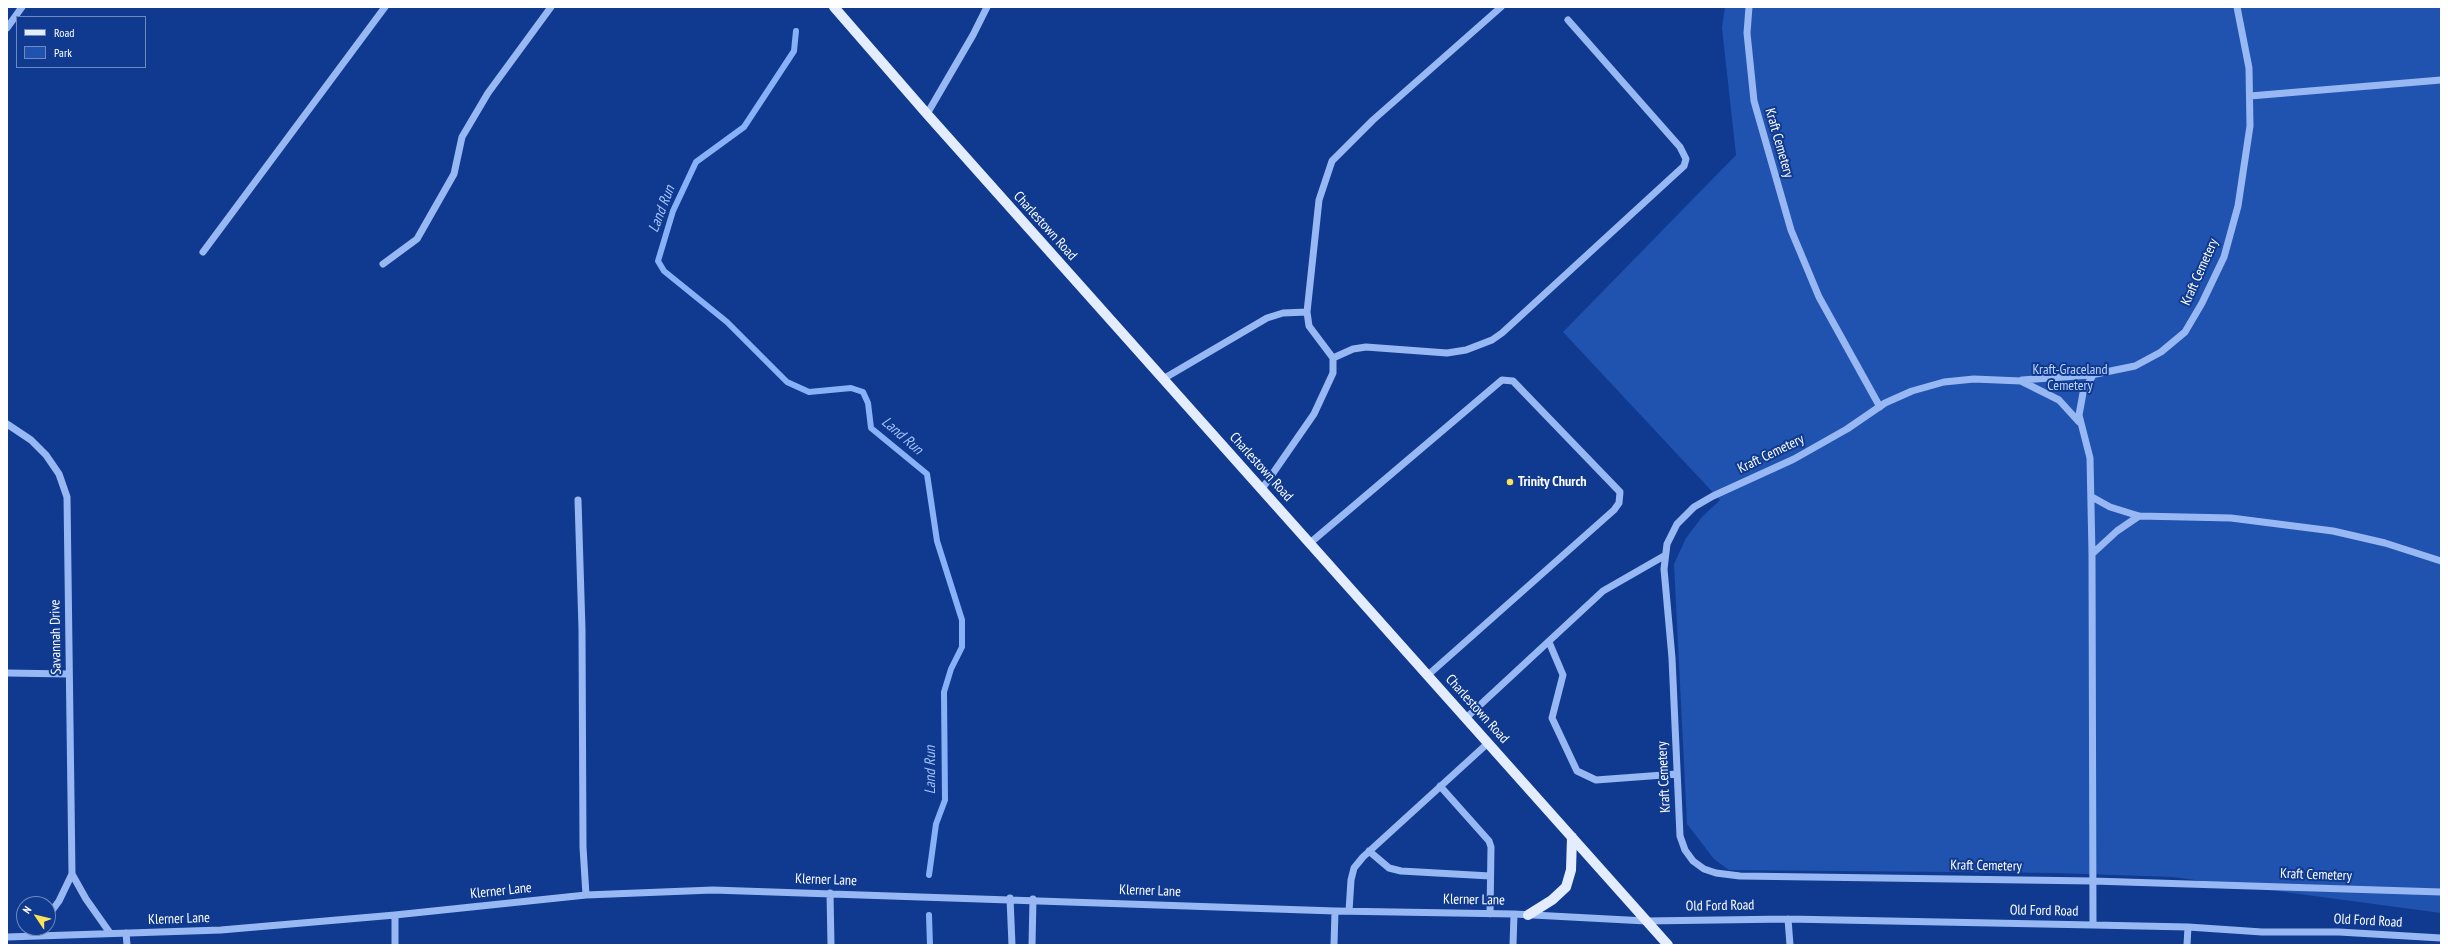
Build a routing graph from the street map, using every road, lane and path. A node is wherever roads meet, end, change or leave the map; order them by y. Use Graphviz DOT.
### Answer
graph roads {
  1 [pos="22,7"];
  2 [pos="385,7"];
  3 [pos="551,7"];
  4 [pos="834,7"];
  5 [pos="987,7"];
  6 [pos="1501,7"];
  7 [pos="1749,7"];
  8 [pos="2237,7"];
  9 [pos="1568,20"];
  10 [pos="7,28"];
  11 [pos="2441,80"];
  12 [pos="2250,96"];
  13 [pos="927,114"];
  14 [pos="203,252"];
  15 [pos="383,264"];
  16 [pos="1307,312"];
  17 [pos="1333,358"];
  18 [pos="2093,375"];
  19 [pos="1163,379"];
  20 [pos="2020,380"];
  21 [pos="1880,406"];
  22 [pos="2079,422"];
  23 [pos="7,424"];
  24 [pos="1262,489"];
  25 [pos="2092,497"];
  26 [pos="578,500"];
  27 [pos="2139,516"];
  28 [pos="1310,543"];
  29 [pos="2092,554"];
  30 [pos="1664,556"];
  31 [pos="2441,561"];
  32 [pos="1549,642"];
  33 [pos="7,673"];
  34 [pos="69,674"];
  35 [pos="1428,675"];
  36 [pos="1466,718"];
  37 [pos="1488,743"];
  38 [pos="1677,774"];
  39 [pos="1440,786"];
  40 [pos="1572,837"];
  41 [pos="1369,851"];
  42 [pos="72,874"];
  43 [pos="1490,876"];
  44 [pos="2093,881"];
  45 [pos="2441,892"];
  46 [pos="830,893"];
  47 [pos="586,895"];
  48 [pos="1010,898"];
  49 [pos="1034,899"];
  50 [pos="56,906"];
  51 [pos="1335,911"];
  52 [pos="1349,911"];
  53 [pos="1490,914"];
  54 [pos="1514,914"];
  55 [pos="395,915"];
  56 [pos="1528,915"];
  57 [pos="1788,919"];
  58 [pos="1646,921"];
  59 [pos="2093,925"];
  60 [pos="2188,927"];
  61 [pos="110,933"];
  62 [pos="126,934"];
  63 [pos="56,935"];
  64 [pos="32,936"];
  65 [pos="7,937"];
  66 [pos="2428,937"];
  67 [pos="2441,938"];
  68 [pos="127,945"];
  69 [pos="395,945"];
  70 [pos="831,945"];
  71 [pos="1012,945"];
  72 [pos="1032,945"];
  73 [pos="1334,945"];
  74 [pos="1513,945"];
  75 [pos="1668,945"];
  76 [pos="1790,945"];
  77 [pos="2187,945"];
  78 [pos="2428,945"];
  1 -- 10 [label="street"];
  2 -- 14 [label="street"];
  3 -- 15 [label="street"];
  4 -- 13 [label="main road, Charlestown Road"];
  5 -- 13 [label="street"];
  6 -- 16 [label="street"];
  7 -- 21 [label="street, Kraft Cemetery"];
  8 -- 12 [label="street, Kraft Cemetery"];
  9 -- 17 [label="street"];
  11 -- 12 [label="street"];
  12 -- 18 [label="street, Kraft Cemetery"];
  13 -- 19 [label="main road, Charlestown Road"];
  16 -- 17 [label="street"];
  16 -- 19 [label="street"];
  17 -- 24 [label="street"];
  18 -- 20 [label="street, Kraft Cemetery"];
  18 -- 22 [label="street, Kraft Cemetery"];
  19 -- 24 [label="main road, Charlestown Road"];
  20 -- 21 [label="street, Kraft Cemetery"];
  20 -- 22 [label="street, Kraft Cemetery"];
  21 -- 30 [label="street, Kraft Cemetery"];
  22 -- 25 [label="street, Kraft Cemetery"];
  23 -- 34 [label="street, Savannah Drive"];
  24 -- 28 [label="main road, Charlestown Road"];
  25 -- 27 [label="street"];
  25 -- 29 [label="street, Kraft Cemetery"];
  26 -- 47 [label="street"];
  27 -- 29 [label="street"];
  27 -- 31 [label="street"];
  28 -- 35 [label="main road, Charlestown Road"];
  28 -- 35 [label="street"];
  29 -- 44 [label="street, Kraft Cemetery"];
  30 -- 32 [label="street"];
  30 -- 38 [label="street, Kraft Cemetery"];
  32 -- 36 [label="street"];
  32 -- 38 [label="street"];
  33 -- 34 [label="street"];
  34 -- 42 [label="street, Savannah Drive"];
  35 -- 36 [label="main road, Charlestown Road"];
  36 -- 37 [label="main road, Charlestown Road"];
  37 -- 39 [label="street"];
  37 -- 40 [label="main road, Charlestown Road"];
  38 -- 44 [label="street, Kraft Cemetery"];
  39 -- 41 [label="street"];
  39 -- 43 [label="street"];
  40 -- 56 [label="main road"];
  40 -- 58 [label="main road, Charlestown Road"];
  41 -- 43 [label="street"];
  41 -- 52 [label="street"];
  42 -- 50 [label="street, Savannah Drive"];
  42 -- 61 [label="street, Savannah Drive"];
  43 -- 53 [label="street"];
  44 -- 45 [label="street, Kraft Cemetery"];
  44 -- 59 [label="street, Kraft Cemetery"];
  46 -- 47 [label="street, Klerner Lane"];
  46 -- 48 [label="street, Klerner Lane"];
  46 -- 70 [label="street"];
  47 -- 55 [label="street, Klerner Lane"];
  48 -- 49 [label="street, Klerner Lane"];
  48 -- 71 [label="street"];
  49 -- 51 [label="street, Klerner Lane"];
  49 -- 72 [label="street"];
  51 -- 52 [label="street, Klerner Lane"];
  51 -- 73 [label="street"];
  52 -- 53 [label="street, Klerner Lane"];
  53 -- 54 [label="street, Klerner Lane"];
  54 -- 56 [label="street, Klerner Lane"];
  54 -- 74 [label="street"];
  55 -- 62 [label="street, Klerner Lane"];
  55 -- 69 [label="street"];
  56 -- 58 [label="street, Klerner Lane"];
  57 -- 58 [label="street, Old Ford Road"];
  57 -- 59 [label="street, Old Ford Road"];
  57 -- 76 [label="street"];
  58 -- 75 [label="main road, Charlestown Road"];
  59 -- 60 [label="street, Old Ford Road"];
  60 -- 66 [label="street, Old Ford Road"];
  60 -- 77 [label="street"];
  61 -- 62 [label="street, Klerner Lane"];
  61 -- 63 [label="street, Klerner Lane"];
  62 -- 68 [label="street"];
  64 -- 65 [label="street, Klerner Lane"];
  66 -- 67 [label="street, Old Ford Road"];
  66 -- 78 [label="street"];
}
